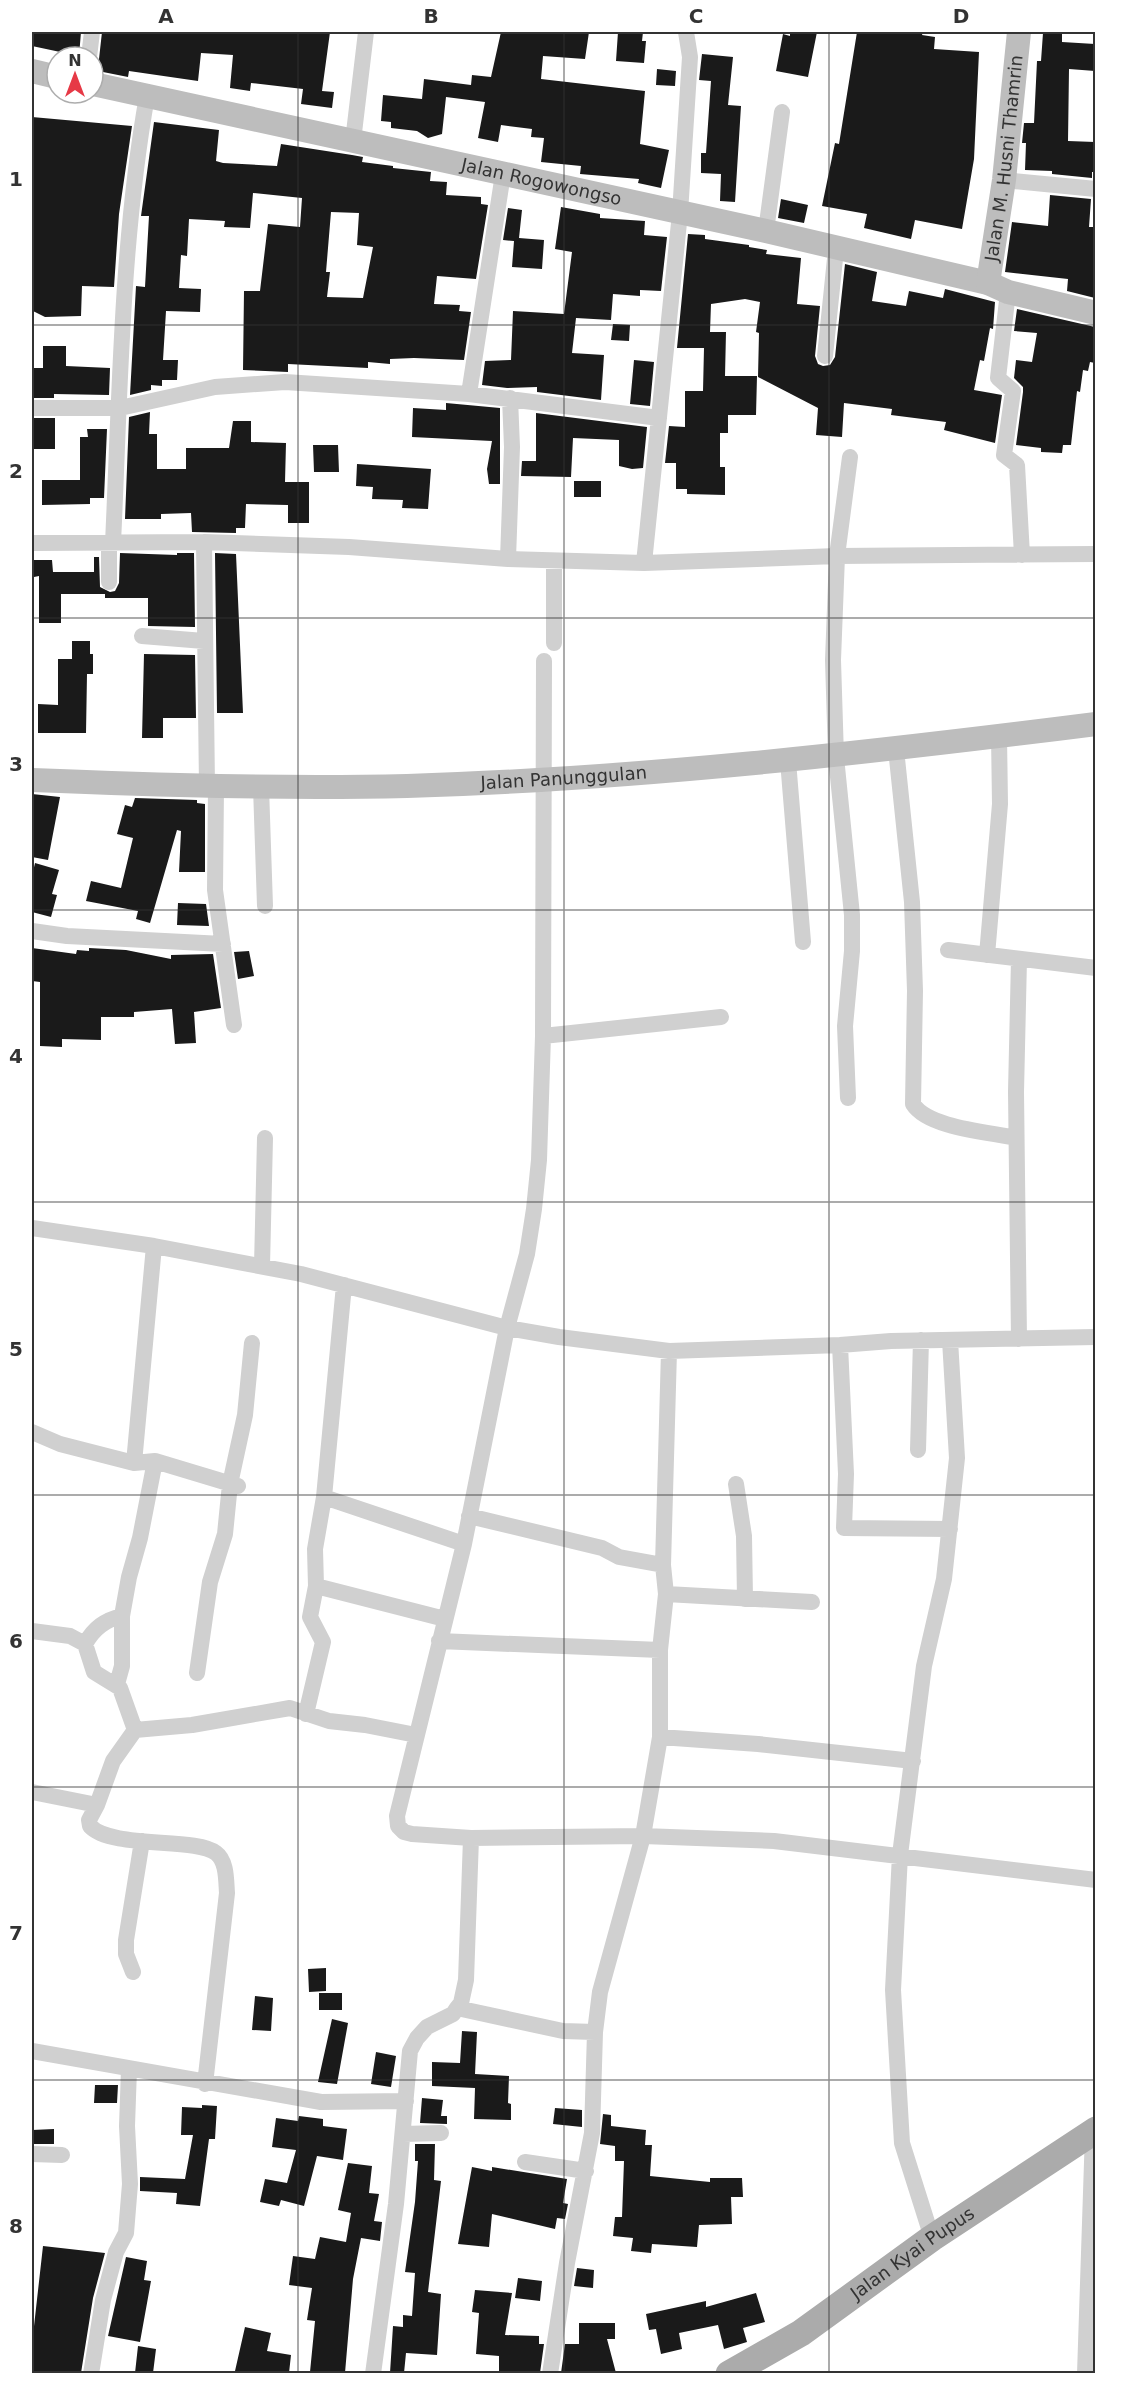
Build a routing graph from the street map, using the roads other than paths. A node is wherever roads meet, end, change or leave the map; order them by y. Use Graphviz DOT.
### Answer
graph roads {
  1 [pos="366,32"];
  2 [pos="686,32"];
  3 [pos="1019,32"];
  4 [pos="105,87"];
  5 [pos="147,96"];
  6 [pos="782,112"];
  7 [pos="353,141"];
  8 [pos="503,174"];
  9 [pos="1004,180"];
  10 [pos="1095,189"];
  11 [pos="681,213"];
  12 [pos="766,231"];
  13 [pos="836,249"];
  14 [pos="998,287"];
  15 [pos="1095,313"];
  16 [pos="825,356"];
  17 [pos="469,394"];
  18 [pos="510,398"];
  19 [pos="32,408"];
  20 [pos="120,408"];
  21 [pos="659,418"];
  22 [pos="850,457"];
  23 [pos="204,542"];
  24 [pos="32,543"];
  25 [pos="111,543"];
  26 [pos="1095,554"];
  27 [pos="1022,555"];
  28 [pos="837,556"];
  29 [pos="508,559"];
  30 [pos="554,561"];
  31 [pos="644,563"];
  32 [pos="109,582"];
  33 [pos="142,636"];
  34 [pos="204,641"];
  35 [pos="554,643"];
  36 [pos="544,661"];
  37 [pos="1095,724"];
  38 [pos="999,736"];
  39 [pos="896,749"];
  40 [pos="836,757"];
  41 [pos="788,761"];
  42 [pos="32,780"];
  43 [pos="543,780"];
  44 [pos="211,787"];
  45 [pos="261,787"];
  46 [pos="265,906"];
  47 [pos="32,931"];
  48 [pos="803,942"];
  49 [pos="223,944"];
  50 [pos="948,950"];
  51 [pos="987,955"];
  52 [pos="1020,959"];
  53 [pos="1095,968"];
  54 [pos="721,1017"];
  55 [pos="234,1025"];
  56 [pos="543,1036"];
  57 [pos="848,1098"];
  58 [pos="1016,1137"];
  59 [pos="265,1138"];
  60 [pos="32,1228"];
  61 [pos="154,1246"];
  62 [pos="261,1266"];
  63 [pos="344,1285"];
  64 [pos="507,1328"];
  65 [pos="1095,1337"];
  66 [pos="1019,1339"];
  67 [pos="921,1340"];
  68 [pos="950,1340"];
  69 [pos="252,1343"];
  70 [pos="840,1345"];
  71 [pos="669,1351"];
  72 [pos="32,1432"];
  73 [pos="918,1450"];
  74 [pos="155,1461"];
  75 [pos="134,1463"];
  76 [pos="736,1484"];
  77 [pos="235,1486"];
  78 [pos="324,1497"];
  79 [pos="469,1516"];
  80 [pos="951,1529"];
  81 [pos="464,1544"];
  82 [pos="663,1564"];
  83 [pos="316,1586"];
  84 [pos="666,1594"];
  85 [pos="745,1599"];
  86 [pos="812,1602"];
  87 [pos="122,1616"];
  88 [pos="445,1619"];
  89 [pos="32,1631"];
  90 [pos="439,1641"];
  91 [pos="86,1644"];
  92 [pos="660,1650"];
  93 [pos="197,1672"];
  94 [pos="117,1684"];
  95 [pos="306,1714"];
  96 [pos="135,1730"];
  97 [pos="416,1735"];
  98 [pos="660,1737"];
  99 [pos="913,1761"];
  100 [pos="32,1792"];
  101 [pos="97,1805"];
  102 [pos="643,1836"];
  103 [pos="471,1838"];
  104 [pos="142,1841"];
  105 [pos="900,1855"];
  106 [pos="1095,1880"];
  107 [pos="133,1972"];
  108 [pos="457,2008"];
  109 [pos="595,2032"];
  110 [pos="32,2051"];
  111 [pos="129,2068"];
  112 [pos="205,2084"];
  113 [pos="406,2101"];
  114 [pos="1094,2131"];
  115 [pos="441,2133"];
  116 [pos="403,2134"];
  117 [pos="32,2154"];
  118 [pos="62,2155"];
  119 [pos="525,2162"];
  120 [pos="586,2171"];
  121 [pos="932,2238"];
  122 [pos="91,2373"];
  123 [pos="373,2373"];
  124 [pos="550,2373"];
  125 [pos="729,2373"];
  126 [pos="1085,2373"];
  1 -- 7 [label="street"];
  2 -- 11 [label="street"];
  3 -- 9 [label="street, Jalan M. Husni Thamrin"];
  4 -- 5 [label="street, Jalan Rogowongso"];
  5 -- 7 [label="street, Jalan Rogowongso"];
  5 -- 20 [label="street"];
  6 -- 12 [label="street"];
  7 -- 8 [label="street, Jalan Rogowongso"];
  8 -- 11 [label="street, Jalan Rogowongso"];
  8 -- 17 [label="street"];
  9 -- 10 [label="street"];
  9 -- 14 [label="street, Jalan M. Husni Thamrin"];
  11 -- 12 [label="street, Jalan Rogowongso"];
  11 -- 21 [label="street"];
  12 -- 13 [label="street, Jalan Rogowongso"];
  13 -- 14 [label="street, Jalan Rogowongso"];
  13 -- 16 [label="street"];
  14 -- 15 [label="street, Jalan Rogowongso"];
  14 -- 27 [label="street"];
  17 -- 18 [label="street"];
  17 -- 20 [label="street"];
  18 -- 21 [label="street"];
  18 -- 29 [label="street"];
  19 -- 20 [label="street"];
  20 -- 25 [label="street"];
  21 -- 31 [label="street"];
  22 -- 28 [label="street"];
  23 -- 25 [label="street"];
  23 -- 29 [label="street"];
  23 -- 34 [label="street"];
  24 -- 25 [label="street"];
  25 -- 32 [label="street"];
  26 -- 27 [label="street"];
  27 -- 28 [label="street"];
  28 -- 31 [label="street"];
  28 -- 40 [label="street"];
  29 -- 30 [label="street"];
  30 -- 31 [label="street"];
  30 -- 35 [label="street"];
  33 -- 34 [label="street"];
  34 -- 44 [label="street"];
  36 -- 43 [label="street"];
  37 -- 38 [label="street, Jalan Panunggulan"];
  38 -- 39 [label="street, Jalan Panunggulan"];
  38 -- 51 [label="street"];
  39 -- 40 [label="street, Jalan Panunggulan"];
  39 -- 58 [label="street"];
  40 -- 41 [label="street, Jalan Panunggulan"];
  40 -- 57 [label="street"];
  41 -- 43 [label="street, Jalan Panunggulan"];
  41 -- 48 [label="street"];
  42 -- 44 [label="street, Jalan Panunggulan"];
  43 -- 45 [label="street, Jalan Panunggulan"];
  43 -- 56 [label="street"];
  44 -- 45 [label="street, Jalan Panunggulan"];
  44 -- 49 [label="street"];
  45 -- 46 [label="street"];
  47 -- 49 [label="street"];
  49 -- 55 [label="street"];
  50 -- 51 [label="street"];
  51 -- 52 [label="street"];
  52 -- 53 [label="street"];
  52 -- 58 [label="street"];
  54 -- 56 [label="street"];
  56 -- 64 [label="street"];
  58 -- 66 [label="street"];
  59 -- 62 [label="street"];
  60 -- 61 [label="street"];
  61 -- 62 [label="street"];
  61 -- 75 [label="street"];
  62 -- 63 [label="street"];
  63 -- 64 [label="street"];
  63 -- 78 [label="street"];
  64 -- 71 [label="street"];
  64 -- 79 [label="street"];
  65 -- 66 [label="street"];
  66 -- 68 [label="street"];
  67 -- 68 [label="street"];
  67 -- 70 [label="street"];
  67 -- 73 [label="street"];
  68 -- 80 [label="street"];
  69 -- 77 [label="street"];
  70 -- 71 [label="street"];
  70 -- 80 [label="street"];
  71 -- 82 [label="street"];
  72 -- 75 [label="street"];
  74 -- 75 [label="street"];
  74 -- 77 [label="street"];
  74 -- 87 [label="street"];
  76 -- 85 [label="street"];
  77 -- 93 [label="street"];
  78 -- 81 [label="street"];
  78 -- 83 [label="street"];
  79 -- 81 [label="street"];
  79 -- 82 [label="street"];
  80 -- 99 [label="street"];
  81 -- 88 [label="street"];
  82 -- 84 [label="street"];
  83 -- 88 [label="street"];
  83 -- 95 [label="street"];
  84 -- 85 [label="street"];
  84 -- 92 [label="street"];
  85 -- 86 [label="street"];
  87 -- 91 [label="street"];
  87 -- 94 [label="street"];
  88 -- 90 [label="street"];
  89 -- 91 [label="street"];
  90 -- 92 [label="street"];
  90 -- 97 [label="street"];
  91 -- 94 [label="street"];
  92 -- 98 [label="street"];
  94 -- 96 [label="street"];
  95 -- 96 [label="street"];
  95 -- 97 [label="street"];
  96 -- 101 [label="street"];
  97 -- 103 [label="street"];
  98 -- 99 [label="street"];
  98 -- 102 [label="street"];
  99 -- 105 [label="street"];
  100 -- 101 [label="street"];
  101 -- 104 [label="street"];
  102 -- 103 [label="street"];
  102 -- 105 [label="street"];
  102 -- 109 [label="street"];
  103 -- 108 [label="street"];
  104 -- 107 [label="street"];
  104 -- 112 [label="street"];
  105 -- 106 [label="street"];
  105 -- 121 [label="street"];
  108 -- 109 [label="street"];
  108 -- 113 [label="street"];
  109 -- 120 [label="street"];
  110 -- 111 [label="street"];
  111 -- 112 [label="street"];
  111 -- 122 [label="street"];
  112 -- 113 [label="street"];
  113 -- 116 [label="street"];
  114 -- 121 [label="main road, Jalan Kyai Pupus"];
  114 -- 126 [label="street"];
  115 -- 116 [label="street"];
  116 -- 123 [label="street"];
  117 -- 118 [label="street"];
  119 -- 120 [label="street"];
  120 -- 124 [label="street"];
  121 -- 125 [label="main road, Jalan Kyai Pupus"];
}
